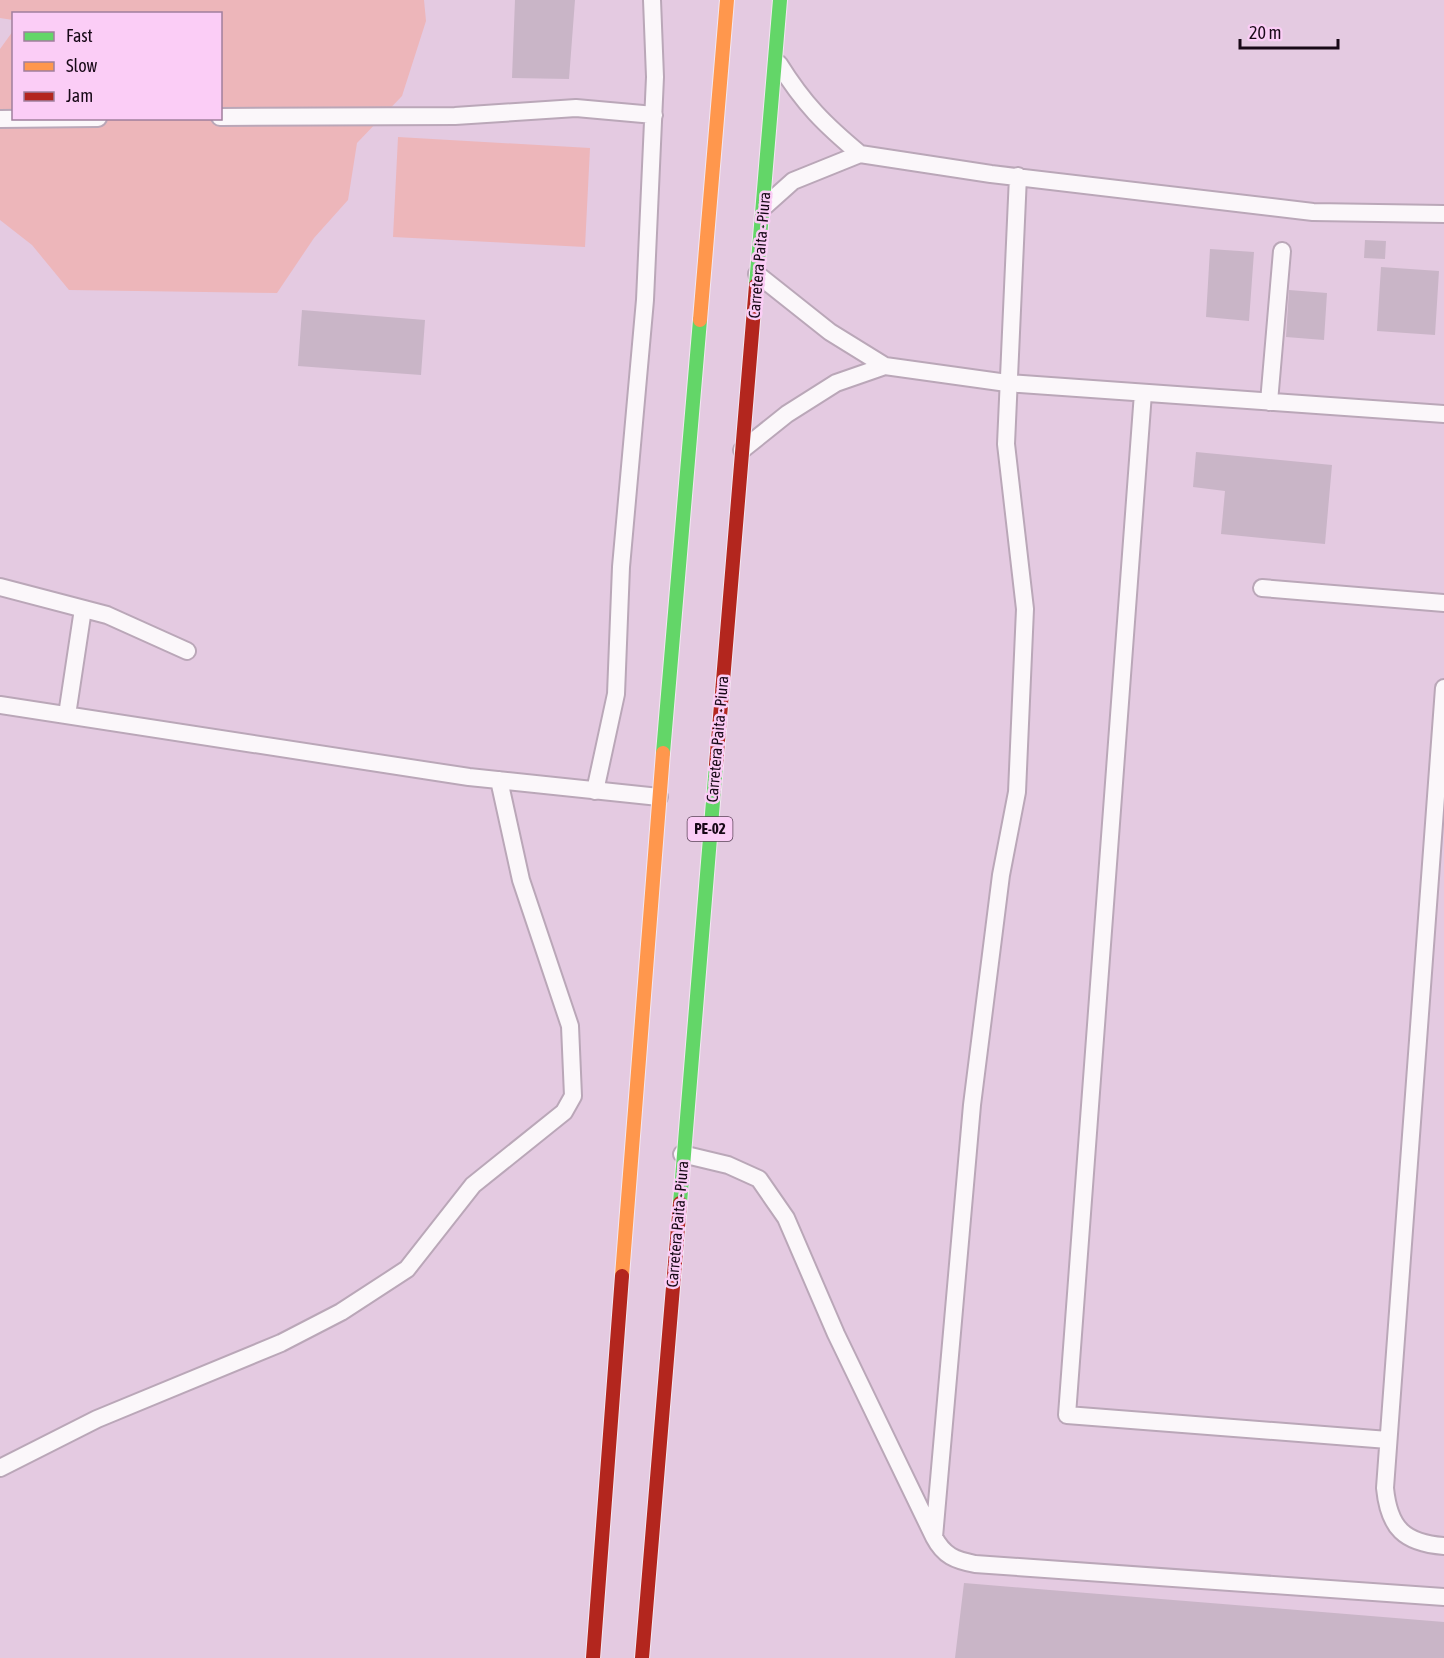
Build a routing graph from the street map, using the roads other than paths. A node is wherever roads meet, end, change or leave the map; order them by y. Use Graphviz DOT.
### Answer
graph roads {
  1 [pos="652,0"];
  2 [pos="727,0"];
  3 [pos="780,0"];
  4 [pos="775,58"];
  5 [pos="654,115"];
  6 [pos="222,117"];
  7 [pos="860,154"];
  8 [pos="1018,176"];
  9 [pos="762,209"];
  10 [pos="1444,214"];
  11 [pos="1282,250"];
  12 [pos="757,274"];
  13 [pos="885,366"];
  14 [pos="1007,383"];
  15 [pos="1143,393"];
  16 [pos="1269,402"];
  17 [pos="1444,414"];
  18 [pos="742,450"];
  19 [pos="0,587"];
  20 [pos="1263,588"];
  21 [pos="1444,603"];
  22 [pos="82,609"];
  23 [pos="187,651"];
  24 [pos="1444,688"];
  25 [pos="0,705"];
  26 [pos="67,715"];
  27 [pos="499,780"];
  28 [pos="595,791"];
  29 [pos="660,797"];
  30 [pos="682,1154"];
  31 [pos="1388,1440"];
  32 [pos="0,1468"];
  33 [pos="934,1537"];
  34 [pos="1444,1546"];
  35 [pos="1444,1597"];
  36 [pos="593,1658"];
  37 [pos="642,1658"];
  1 -- 5 [label="lane"];
  2 -- 29 [label="highway"];
  3 -- 4 [label="highway, Carretera Paita - Piura / PE-02"];
  4 -- 7 [label="lane"];
  4 -- 9 [label="highway, Carretera Paita - Piura / PE-02"];
  5 -- 6 [label="lane"];
  5 -- 28 [label="lane"];
  7 -- 8 [label="lane"];
  7 -- 9 [label="lane"];
  8 -- 10 [label="lane"];
  8 -- 14 [label="lane"];
  9 -- 12 [label="highway, Carretera Paita - Piura / PE-02"];
  11 -- 16 [label="lane"];
  12 -- 13 [label="lane"];
  12 -- 18 [label="highway, Carretera Paita - Piura / PE-02"];
  13 -- 14 [label="lane"];
  13 -- 18 [label="lane"];
  14 -- 15 [label="lane"];
  14 -- 33 [label="lane"];
  15 -- 16 [label="lane"];
  15 -- 31 [label="lane"];
  16 -- 17 [label="lane"];
  18 -- 30 [label="highway, Carretera Paita - Piura / PE-02"];
  19 -- 22 [label="lane"];
  20 -- 21 [label="lane"];
  22 -- 23 [label="lane"];
  22 -- 26 [label="lane"];
  24 -- 31 [label="lane"];
  25 -- 26 [label="lane"];
  26 -- 27 [label="lane"];
  27 -- 28 [label="lane"];
  27 -- 32 [label="lane"];
  28 -- 29 [label="lane"];
  29 -- 36 [label="highway"];
  30 -- 33 [label="lane"];
  30 -- 37 [label="highway, Carretera Paita - Piura / PE-02"];
  31 -- 34 [label="lane"];
  33 -- 35 [label="lane"];
}
